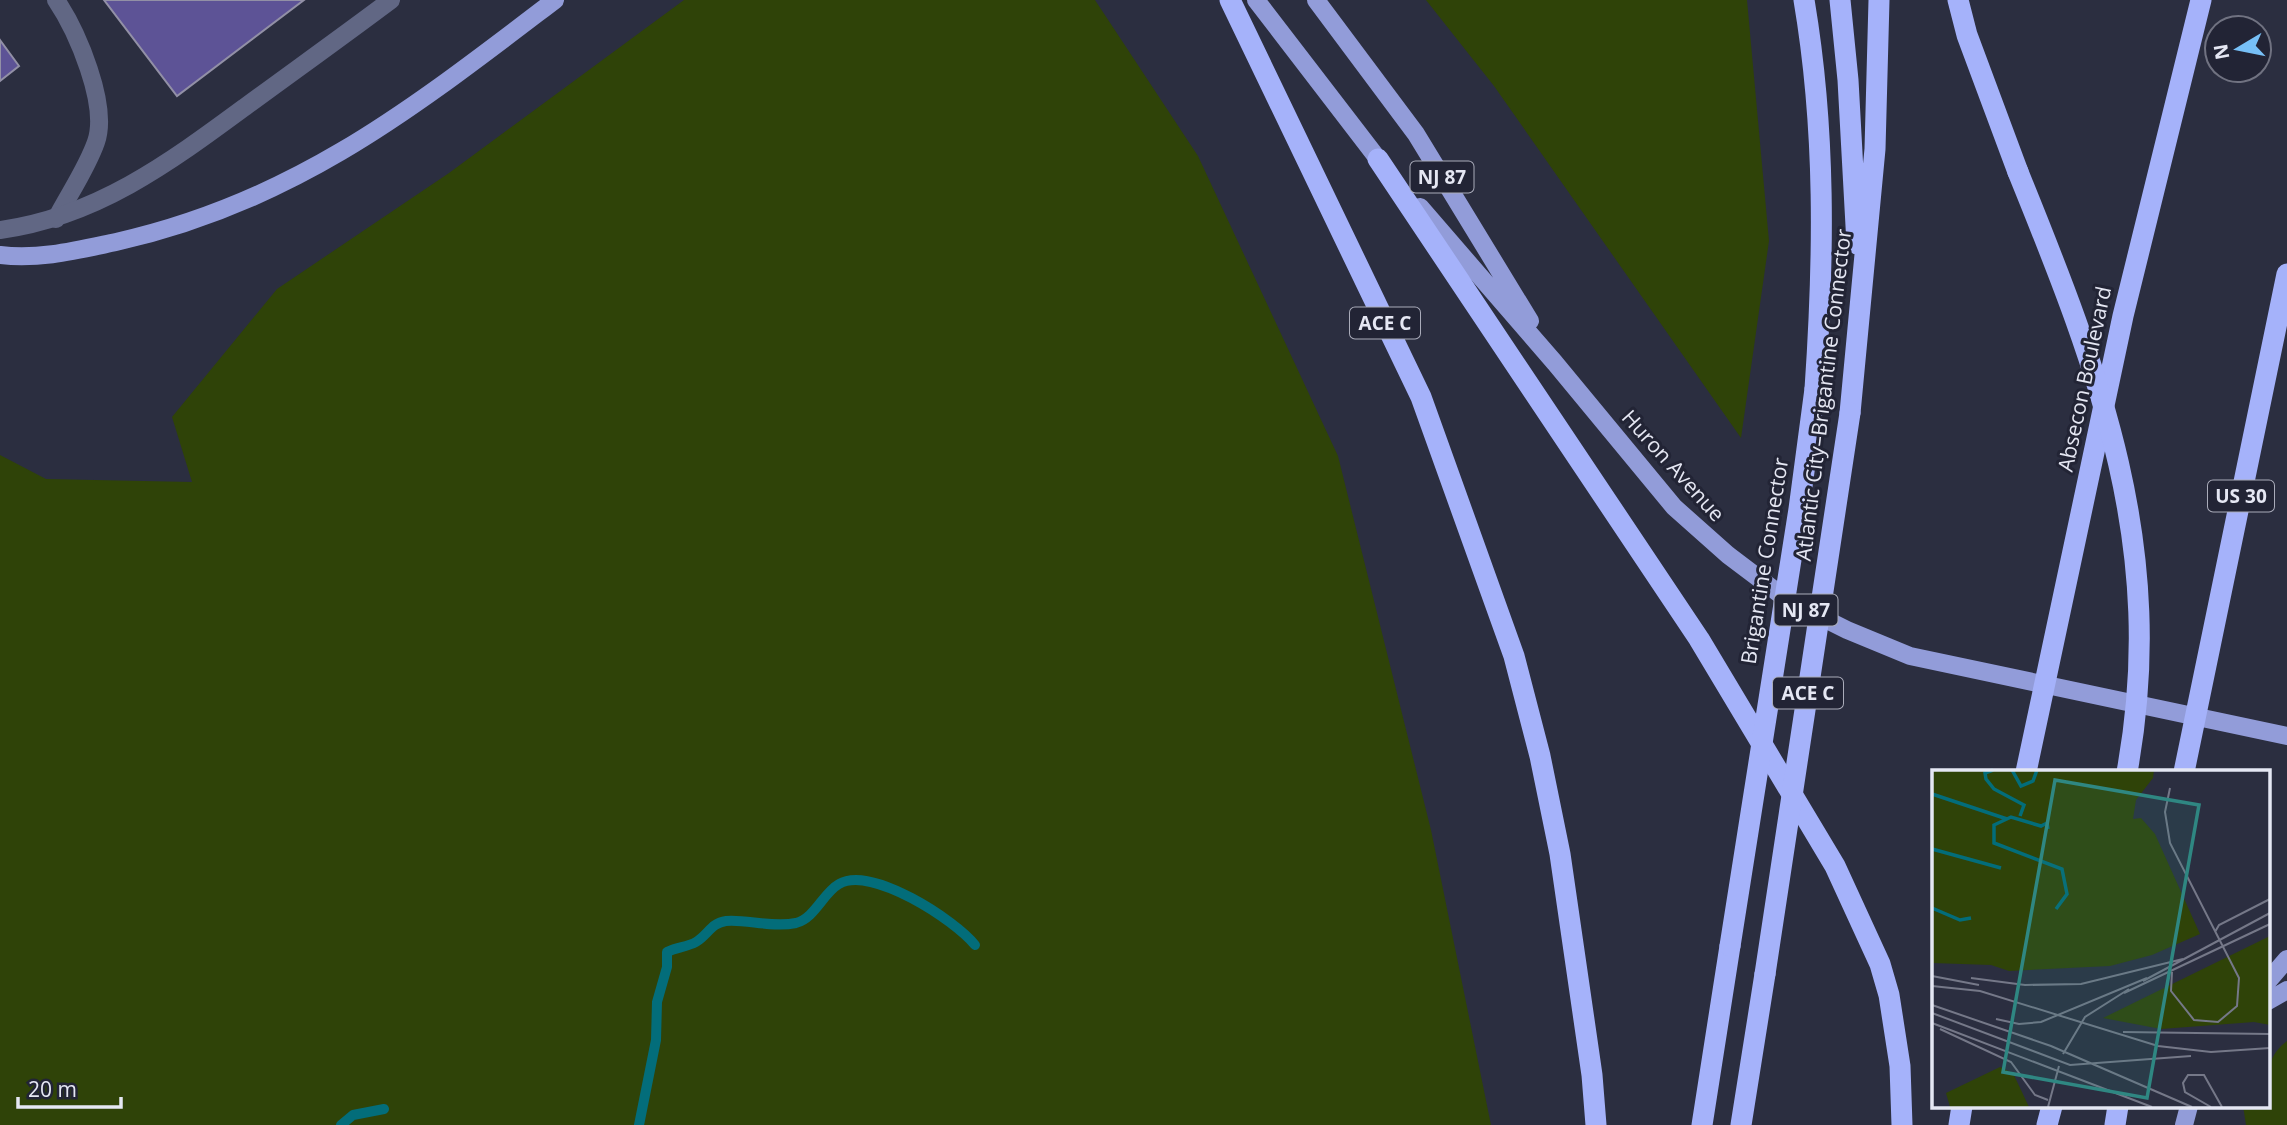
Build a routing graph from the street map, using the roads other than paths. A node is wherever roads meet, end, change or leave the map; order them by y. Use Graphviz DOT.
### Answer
graph roads {
  1 [pos="56,0"];
  2 [pos="391,0"];
  3 [pos="555,0"];
  4 [pos="1230,0"];
  5 [pos="1256,0"];
  6 [pos="1316,0"];
  7 [pos="1804,0"];
  8 [pos="1840,0"];
  9 [pos="1879,0"];
  10 [pos="1958,0"];
  11 [pos="2201,0"];
  12 [pos="1378,159"];
  13 [pos="56,219"];
  14 [pos="0,230"];
  15 [pos="0,255"];
  16 [pos="2287,274"];
  17 [pos="1861,323"];
  18 [pos="1555,363"];
  19 [pos="2043,686"];
  20 [pos="2195,717"];
  21 [pos="2287,736"];
  22 [pos="2026,770"];
  23 [pos="2127,770"];
  24 [pos="2184,770"];
  25 [pos="2287,959"];
  26 [pos="2270,979"];
  27 [pos="2287,990"];
  28 [pos="2270,1001"];
  29 [pos="2051,1108"];
  30 [pos="2188,1108"];
  31 [pos="1596,1125"];
  32 [pos="1702,1125"];
  33 [pos="1741,1125"];
  34 [pos="1902,1125"];
  35 [pos="2047,1125"];
  36 [pos="2184,1125"];
  1 -- 13 [label="street"];
  2 -- 13 [label="street"];
  3 -- 15 [label="main road"];
  4 -- 31 [label="highway, ACE C"];
  5 -- 12 [label="main road, Huron Avenue / NJ 87"];
  6 -- 18 [label="main road, Huron Avenue / NJ 87"];
  7 -- 32 [label="highway, Brigantine Connector, bridge"];
  8 -- 17 [label="highway"];
  9 -- 17 [label="highway, Atlantic City–Brigantine Connector / ACE C"];
  10 -- 23 [label="highway, bridge"];
  11 -- 19 [label="highway, Absecon Boulevard"];
  12 -- 18 [label="main road, Huron Avenue / NJ 87"];
  12 -- 34 [label="highway"];
  13 -- 14 [label="street"];
  16 -- 20 [label="highway, US 30"];
  17 -- 33 [label="highway, Atlantic City–Brigantine Connector / ACE C, bridge"];
  18 -- 19 [label="main road, Huron Avenue / NJ 87"];
  19 -- 20 [label="main road, NJ 87"];
  19 -- 22 [label="highway, Absecon Boulevard"];
  20 -- 21 [label="main road"];
  20 -- 24 [label="highway, US 30"];
  25 -- 26 [label="main road"];
  27 -- 28 [label="main road"];
  29 -- 35 [label="highway"];
  30 -- 36 [label="main road"];
}
